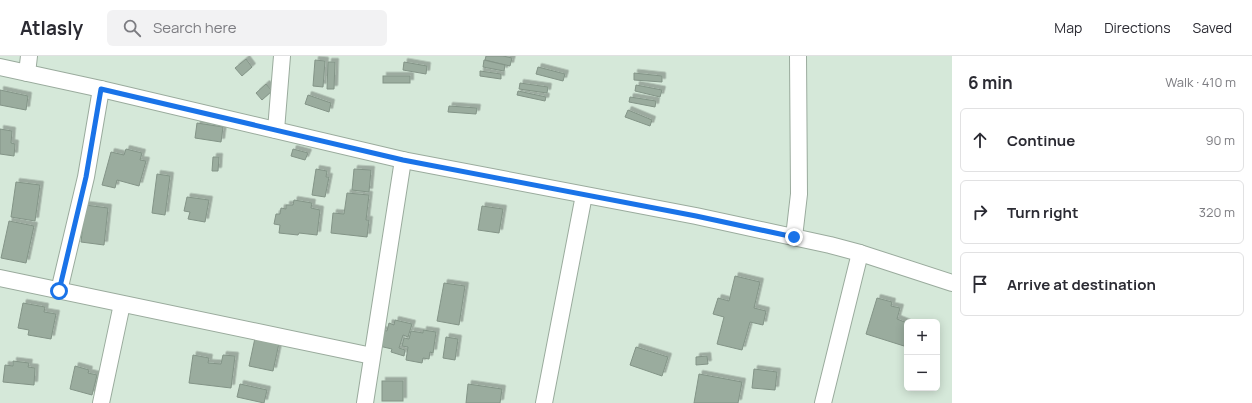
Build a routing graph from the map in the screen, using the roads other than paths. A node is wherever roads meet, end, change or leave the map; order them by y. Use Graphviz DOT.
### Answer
graph roads {
  1 [pos="29,56"];
  2 [pos="282,56"];
  3 [pos="798,56"];
  4 [pos="0,67"];
  5 [pos="27,73"];
  6 [pos="101,89"];
  7 [pos="276,130"];
  8 [pos="403,160"];
  9 [pos="584,195"];
  10 [pos="794,237"];
  11 [pos="860,253"];
  12 [pos="0,278"];
  13 [pos="952,283"];
  14 [pos="59,291"];
  15 [pos="122,304"];
  16 [pos="372,356"];
  17 [pos="101,403"];
  18 [pos="365,403"];
  19 [pos="544,403"];
  20 [pos="823,403"];
  1 -- 5 [label="street"];
  2 -- 7 [label="street"];
  3 -- 10 [label="street"];
  4 -- 5 [label="street"];
  5 -- 6 [label="street"];
  6 -- 7 [label="street"];
  6 -- 14 [label="street"];
  7 -- 8 [label="street"];
  8 -- 9 [label="street"];
  8 -- 16 [label="street"];
  9 -- 10 [label="street"];
  9 -- 19 [label="street"];
  10 -- 11 [label="street"];
  11 -- 13 [label="street"];
  11 -- 20 [label="street"];
  12 -- 14 [label="street"];
  14 -- 15 [label="street"];
  15 -- 16 [label="street"];
  15 -- 17 [label="street"];
  16 -- 18 [label="street"];
}
